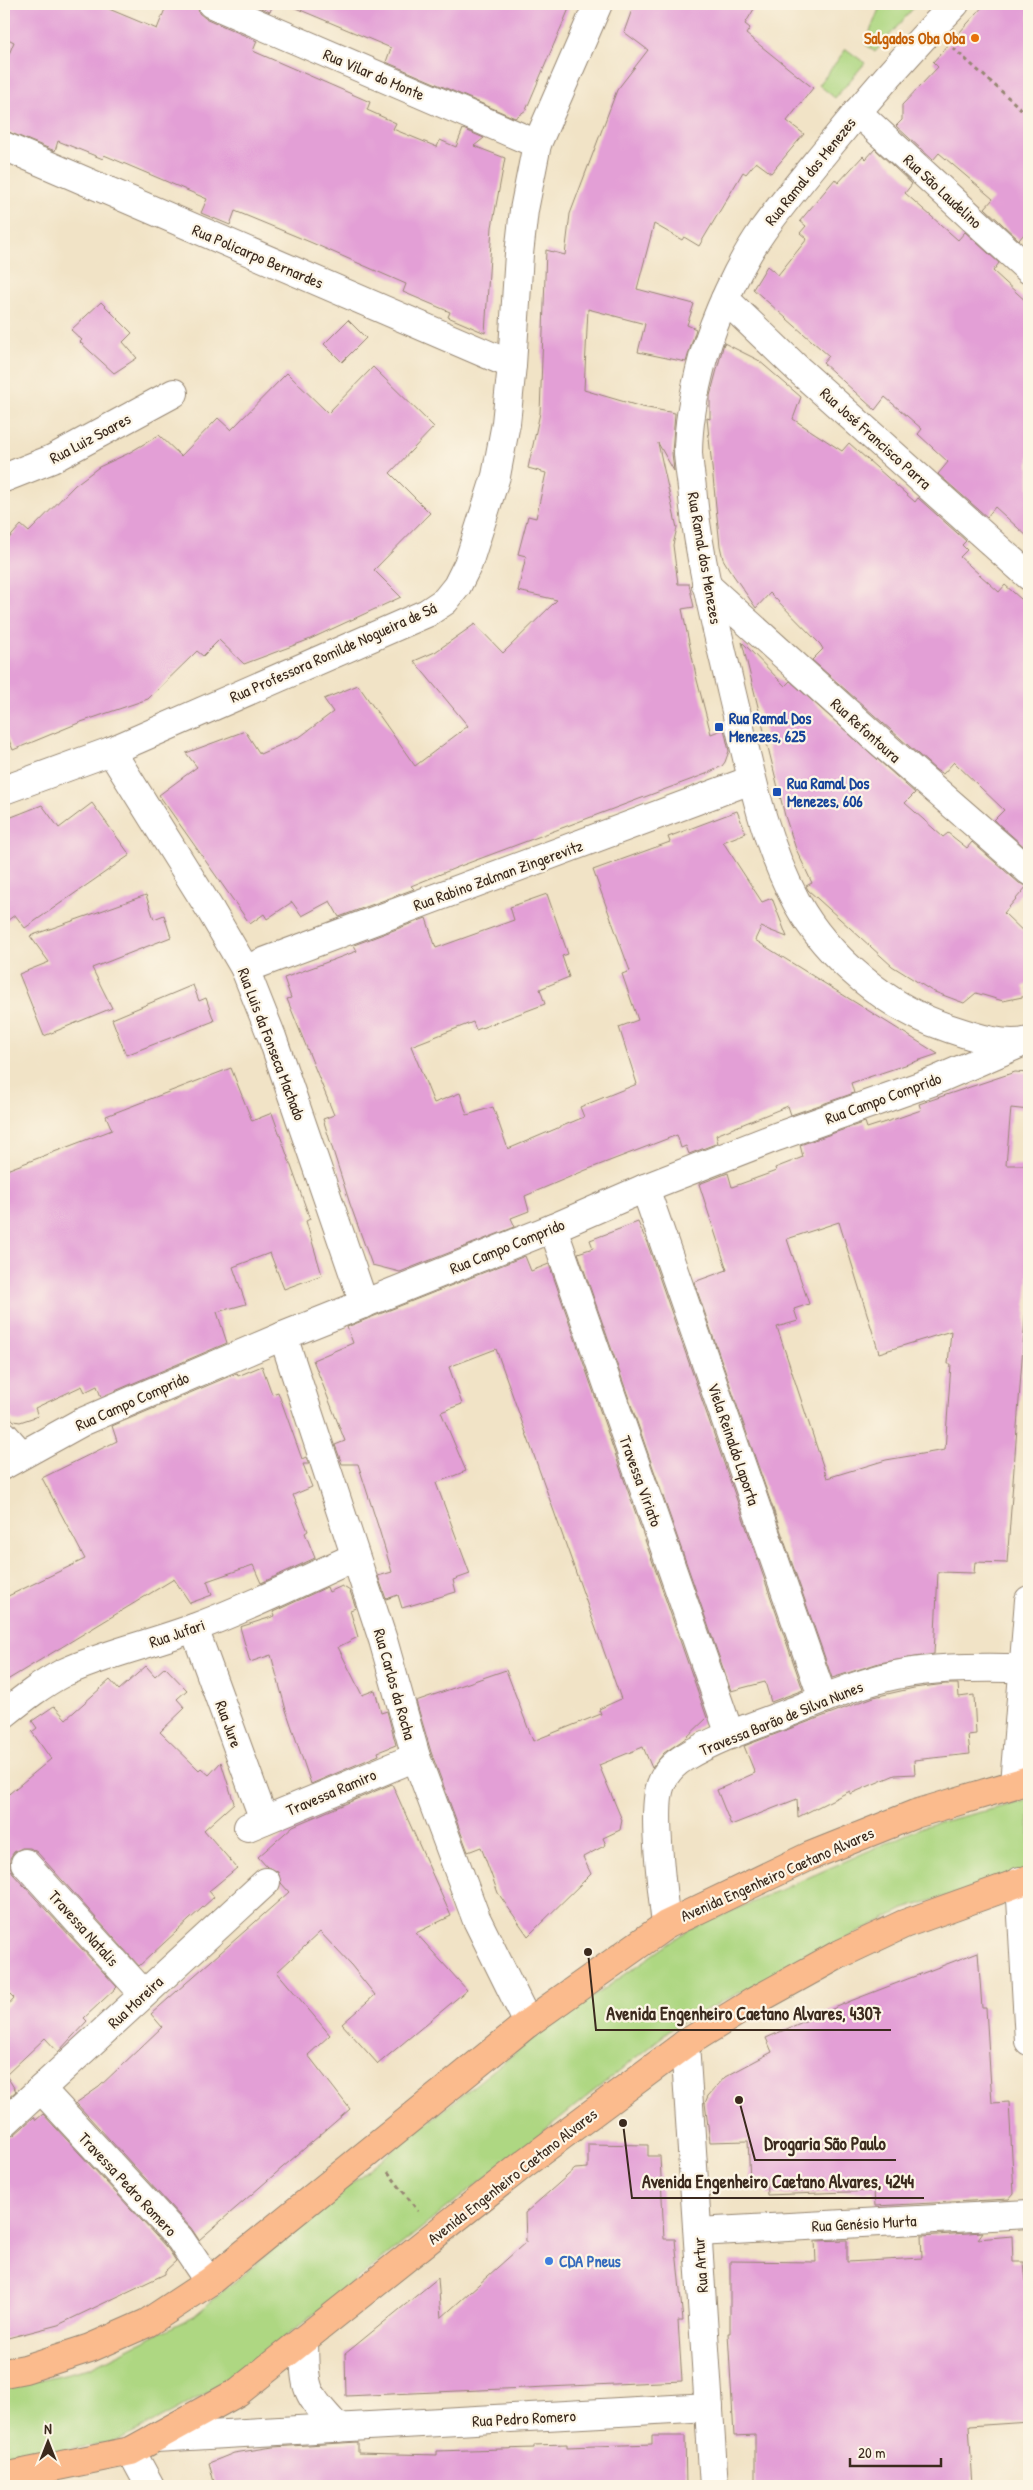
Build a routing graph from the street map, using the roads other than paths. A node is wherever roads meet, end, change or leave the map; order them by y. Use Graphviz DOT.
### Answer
graph roads {
  1 [pos="212,4"];
  2 [pos="598,4"];
  3 [pos="955,4"];
  4 [pos="857,112"];
  5 [pos="537,144"];
  6 [pos="4,146"];
  7 [pos="1029,270"];
  8 [pos="725,299"];
  9 [pos="512,365"];
  10 [pos="174,393"];
  11 [pos="4,478"];
  12 [pos="1029,576"];
  13 [pos="706,585"];
  14 [pos="110,751"];
  15 [pos="751,780"];
  16 [pos="4,790"];
  17 [pos="1029,871"];
  18 [pos="244,969"];
  19 [pos="1023,1043"];
  20 [pos="645,1188"];
  21 [pos="553,1228"];
  22 [pos="364,1304"];
  23 [pos="283,1336"];
  24 [pos="9,1451"];
  25 [pos="355,1557"];
  26 [pos="1029,1600"];
  27 [pos="194,1628"];
  28 [pos="1025,1668"];
  29 [pos="823,1699"];
  30 [pos="4,1714"];
  31 [pos="730,1735"];
  32 [pos="416,1757"];
  33 [pos="1022,1782"];
  34 [pos="255,1824"];
  35 [pos="25,1863"];
  36 [pos="1025,1880"];
  37 [pos="266,1882"];
  38 [pos="666,1925"];
  39 [pos="143,1994"];
  40 [pos="528,2023"];
  41 [pos="1029,2042"];
  42 [pos="685,2044"];
  43 [pos="42,2089"];
  44 [pos="4,2123"];
  45 [pos="1029,2214"];
  46 [pos="698,2232"];
  47 [pos="209,2282"];
  48 [pos="304,2341"];
  49 [pos="4,2373"];
  50 [pos="709,2408"];
  51 [pos="338,2428"];
  52 [pos="155,2438"];
  53 [pos="131,2451"];
  54 [pos="4,2478"];
  55 [pos="150,2486"];
  56 [pos="714,2486"];
  1 -- 5 [label="street, Rua Vilar do Monte"];
  2 -- 5 [label="street, Rua Professora Romilde Nogueira de Sá"];
  3 -- 4 [label="street, Rua Ramal dos Menezes"];
  4 -- 7 [label="street, Rua São Laudelino"];
  4 -- 8 [label="street, Rua Ramal dos Menezes"];
  5 -- 9 [label="street, Rua Professora Romilde Nogueira de Sá"];
  6 -- 9 [label="street, Rua Policarpo Bernardes"];
  8 -- 12 [label="street, Rua José Francisco Parra"];
  8 -- 13 [label="street, Rua Ramal dos Menezes"];
  9 -- 14 [label="street, Rua Professora Romilde Nogueira de Sá"];
  10 -- 11 [label="street, Rua Luiz Soares"];
  13 -- 15 [label="street, Rua Ramal dos Menezes"];
  13 -- 17 [label="street, Rua Refontoura"];
  14 -- 16 [label="street, Rua Professora Romilde Nogueira de Sá"];
  14 -- 18 [label="street, Rua Luis da Fonseca Machado"];
  15 -- 18 [label="street, Rua Rabino Zalman Zingerevitz"];
  15 -- 19 [label="street, Rua Ramal dos Menezes"];
  18 -- 22 [label="street, Rua Luis da Fonseca Machado"];
  19 -- 20 [label="street, Rua Campo Comprido"];
  20 -- 21 [label="street, Rua Campo Comprido"];
  20 -- 29 [label="street, Viela Reinaldo Laporta"];
  21 -- 22 [label="street, Rua Campo Comprido"];
  21 -- 31 [label="street, Travessa Viriato"];
  22 -- 23 [label="street, Rua Campo Comprido"];
  23 -- 24 [label="street, Rua Campo Comprido"];
  23 -- 25 [label="street, Rua Carlos da Rocha"];
  25 -- 27 [label="street, Rua Jufari"];
  25 -- 32 [label="street, Rua Carlos da Rocha"];
  26 -- 28 [label="street"];
  27 -- 30 [label="street, Rua Jufari"];
  27 -- 34 [label="street, Rua Jure"];
  28 -- 29 [label="street, Travessa Barão de Silva Nunes"];
  28 -- 33 [label="street"];
  29 -- 31 [label="street, Travessa Barão de Silva Nunes"];
  31 -- 38 [label="street, Travessa Barão de Silva Nunes"];
  32 -- 34 [label="street, Travessa Ramiro"];
  32 -- 40 [label="street, Rua Carlos da Rocha"];
  33 -- 38 [label="main road, Avenida Engenheiro Caetano Alvares"];
  35 -- 39 [label="street, Travessa Natalis"];
  36 -- 41 [label="street"];
  36 -- 42 [label="main road, Avenida Engenheiro Caetano Alvares"];
  37 -- 39 [label="street, Rua Moreira"];
  38 -- 40 [label="main road, Avenida Engenheiro Caetano Alvares"];
  39 -- 43 [label="street, Rua Moreira"];
  40 -- 47 [label="main road, Avenida Engenheiro Caetano Alvares"];
  42 -- 46 [label="street, Rua Artur"];
  42 -- 48 [label="main road, Avenida Engenheiro Caetano Alvares"];
  43 -- 44 [label="street, Rua Moreira"];
  43 -- 47 [label="street, Travessa Pedro Romero"];
  45 -- 46 [label="street, Rua Genésio Murta"];
  46 -- 50 [label="street, Rua Artur"];
  47 -- 49 [label="main road, Avenida Engenheiro Caetano Alvares"];
  48 -- 51 [label="street"];
  48 -- 52 [label="main road, Avenida Engenheiro Caetano Alvares"];
  50 -- 51 [label="street, Rua Pedro Romero"];
  50 -- 56 [label="street, Rua Artur"];
  51 -- 52 [label="street, Rua Pedro Romero"];
  52 -- 53 [label="main road, Avenida Engenheiro Caetano Alvares"];
  53 -- 54 [label="main road, Avenida Engenheiro Caetano Alvares"];
  53 -- 55 [label="street"];
}
